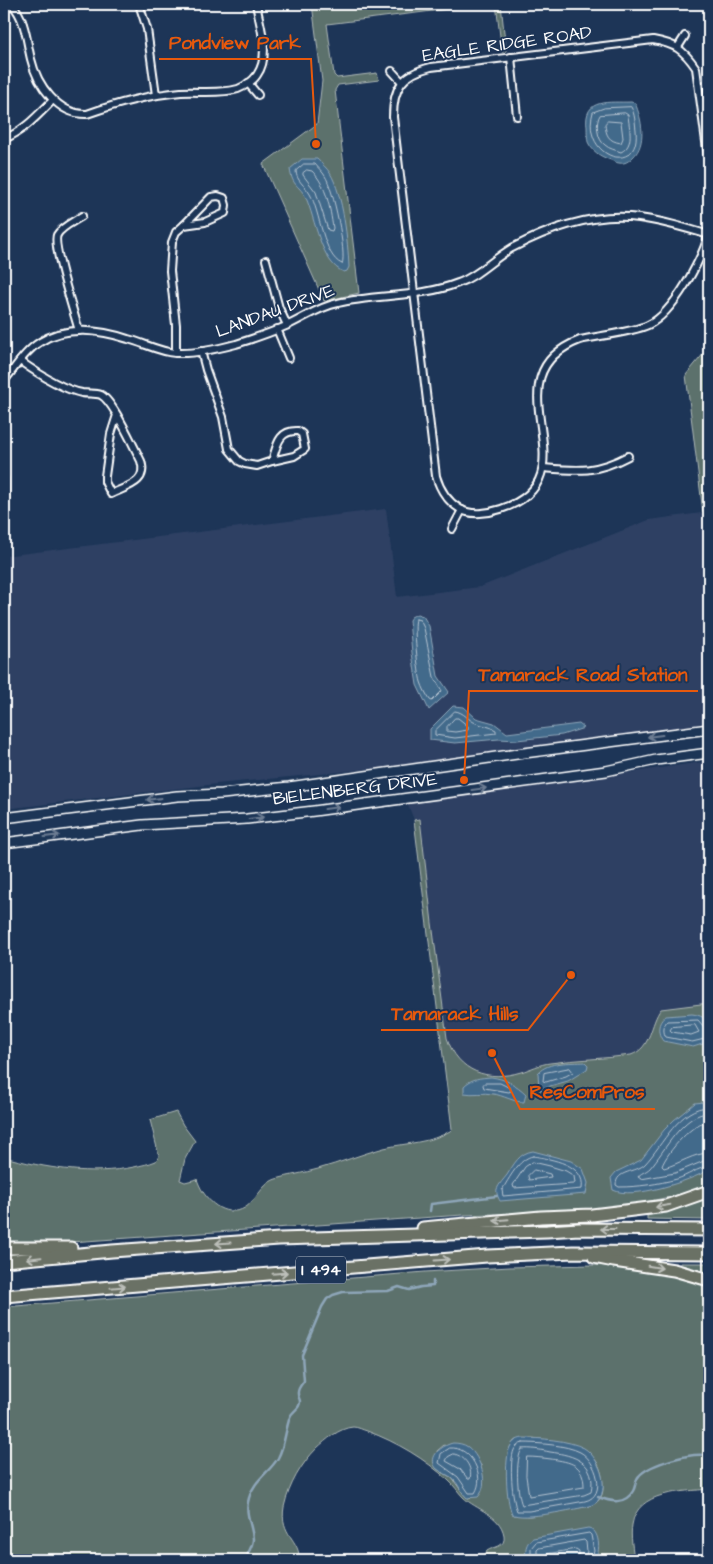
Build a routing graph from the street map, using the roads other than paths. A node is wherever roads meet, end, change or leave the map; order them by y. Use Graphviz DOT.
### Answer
graph roads {
  1 [pos="12,4"];
  2 [pos="139,4"];
  3 [pos="256,4"];
  4 [pos="685,36"];
  5 [pos="678,47"];
  6 [pos="511,57"];
  7 [pos="392,71"];
  8 [pos="402,82"];
  9 [pos="248,83"];
  10 [pos="156,95"];
  11 [pos="258,95"];
  12 [pos="53,100"];
  13 [pos="517,116"];
  14 [pos="4,139"];
  15 [pos="709,164"];
  16 [pos="82,216"];
  17 [pos="184,225"];
  18 [pos="709,235"];
  19 [pos="266,260"];
  20 [pos="415,293"];
  21 [pos="287,326"];
  22 [pos="277,329"];
  23 [pos="79,331"];
  24 [pos="201,351"];
  25 [pos="176,353"];
  26 [pos="289,358"];
  27 [pos="20,361"];
  28 [pos="4,381"];
  29 [pos="117,415"];
  30 [pos="628,456"];
  31 [pos="272,462"];
  32 [pos="544,468"];
  33 [pos="4,479"];
  34 [pos="462,510"];
  35 [pos="452,529"];
  36 [pos="5,534"];
  37 [pos="709,730"];
  38 [pos="709,753"];
  39 [pos="4,818"];
  40 [pos="4,843"];
  41 [pos="709,1191"];
  42 [pos="709,1230"];
  43 [pos="359,1237"];
  44 [pos="4,1248"];
  45 [pos="135,1249"];
  46 [pos="573,1252"];
  47 [pos="709,1253"];
  48 [pos="4,1261"];
  49 [pos="709,1280"];
  50 [pos="70,1291"];
  51 [pos="4,1296"];
  52 [pos="4,1301"];
  1 -- 12 [label="street"];
  2 -- 10 [label="street"];
  3 -- 9 [label="street"];
  4 -- 5 [label="street"];
  5 -- 6 [label="street, EAGLE RIDGE ROAD"];
  5 -- 15 [label="street"];
  6 -- 8 [label="street, EAGLE RIDGE ROAD"];
  6 -- 13 [label="street"];
  7 -- 8 [label="street"];
  8 -- 20 [label="street"];
  9 -- 10 [label="street"];
  9 -- 11 [label="street"];
  10 -- 12 [label="street"];
  12 -- 14 [label="street"];
  16 -- 23 [label="street"];
  17 -- 17 [label="street"];
  17 -- 25 [label="street"];
  18 -- 20 [label="street, LANDAU DRIVE"];
  18 -- 32 [label="street"];
  19 -- 21 [label="street"];
  20 -- 21 [label="street, LANDAU DRIVE"];
  20 -- 34 [label="street"];
  21 -- 22 [label="street, LANDAU DRIVE"];
  22 -- 24 [label="street, LANDAU DRIVE"];
  22 -- 26 [label="street"];
  23 -- 25 [label="street, LANDAU DRIVE"];
  23 -- 27 [label="street, LANDAU DRIVE"];
  24 -- 25 [label="street, LANDAU DRIVE"];
  24 -- 31 [label="street"];
  27 -- 28 [label="street, LANDAU DRIVE"];
  27 -- 29 [label="street"];
  29 -- 29 [label="street"];
  30 -- 32 [label="street"];
  31 -- 31 [label="street"];
  32 -- 34 [label="street"];
  33 -- 36 [label="street"];
  34 -- 35 [label="street"];
  37 -- 39 [label="street, BIELENBERG DRIVE, one-way"];
  40 -- 38 [label="street, BIELENBERG DRIVE, one-way"];
  41 -- 43 [label="highway, one-way"];
  42 -- 43 [label="highway, I 494, one-way"];
  43 -- 45 [label="highway, I 494, one-way"];
  44 -- 45 [label="highway"];
  45 -- 48 [label="highway, I 494, one-way"];
  46 -- 47 [label="highway, I 494"];
  46 -- 49 [label="highway, one-way"];
  50 -- 46 [label="highway, I 494, one-way"];
  50 -- 51 [label="highway, I 494"];
  50 -- 52 [label="highway"];
}
